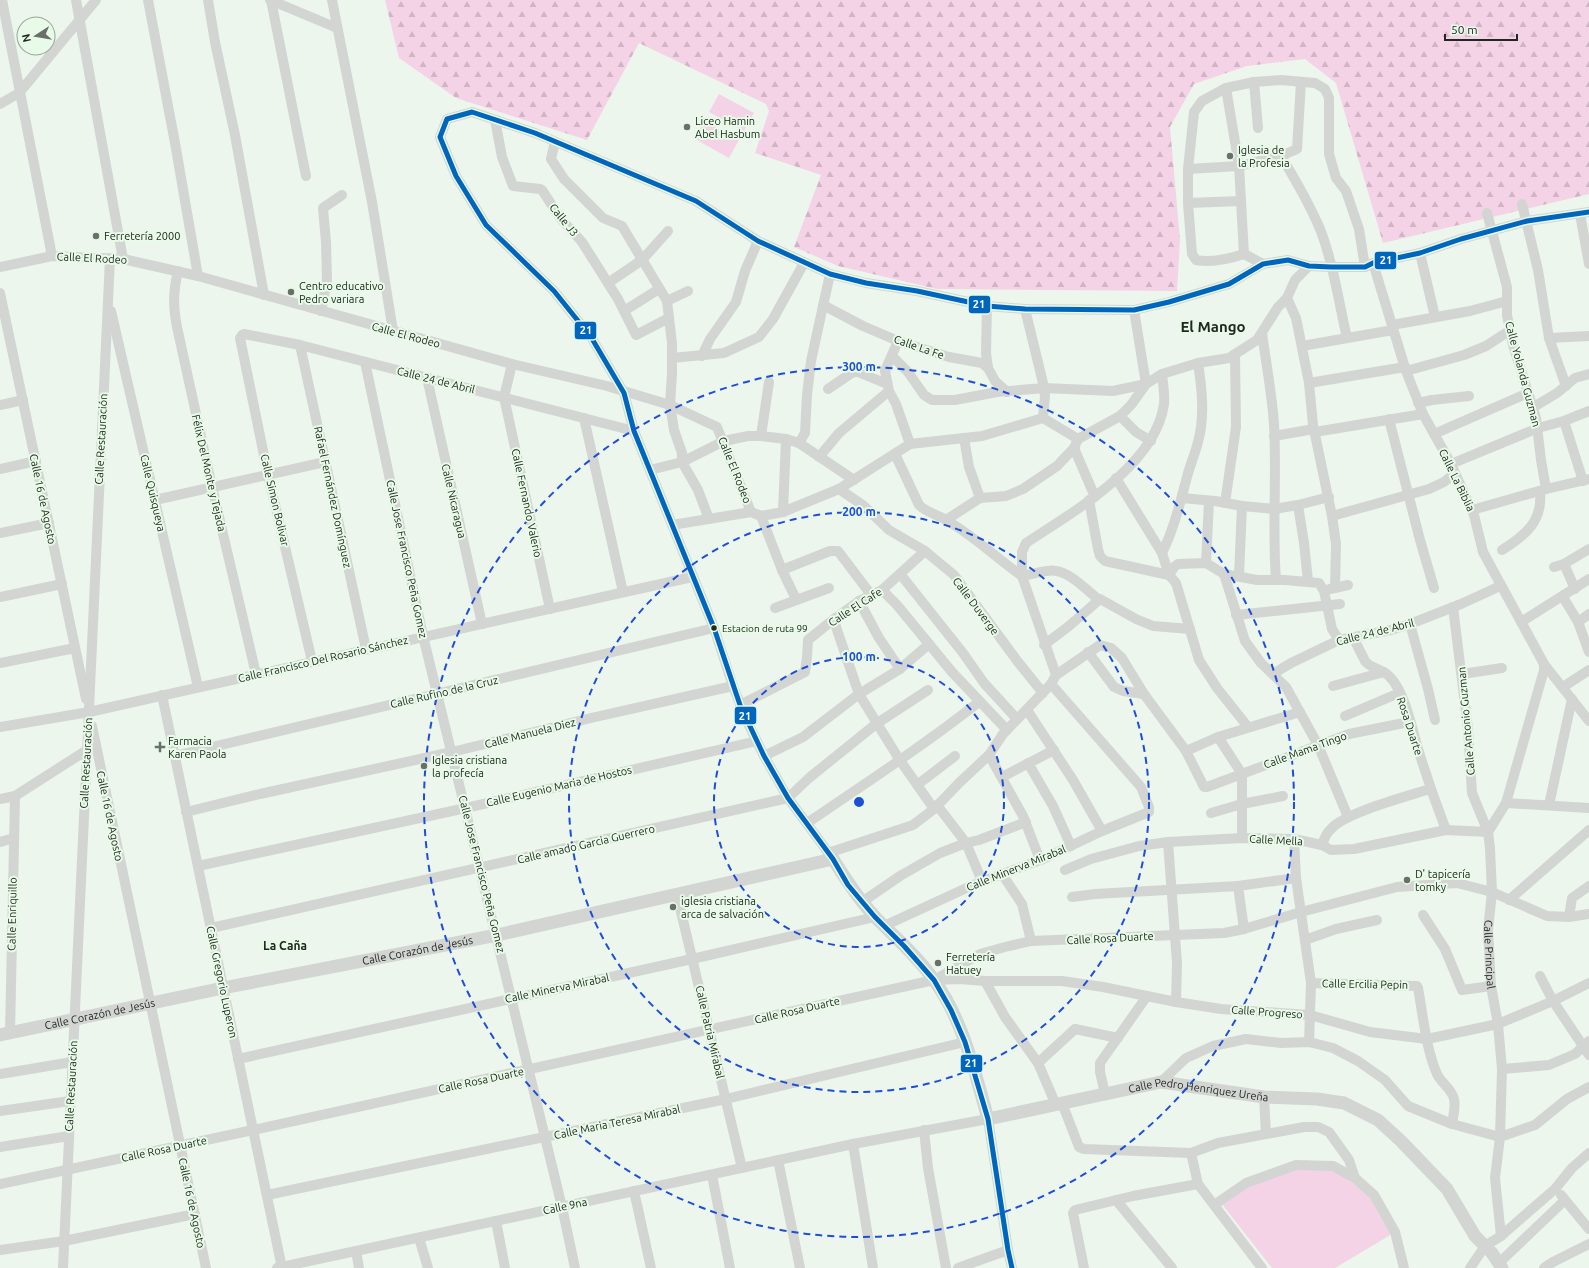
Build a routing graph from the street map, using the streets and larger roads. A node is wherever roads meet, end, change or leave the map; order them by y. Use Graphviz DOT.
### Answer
graph roads {
  1 [pos="2,0"];
  2 [pos="76,0"];
  3 [pos="96,0"];
  4 [pos="148,0"];
  5 [pos="208,0"];
  6 [pos="271,0"];
  7 [pos="332,0"];
  8 [pos="80,21"];
  9 [pos="337,28"];
  10 [pos="1254,82"];
  11 [pos="1301,82"];
  12 [pos="1226,88"];
  13 [pos="20,93"];
  14 [pos="0,104"];
  15 [pos="495,120"];
  16 [pos="1258,128"];
  17 [pos="555,142"];
  18 [pos="1281,156"];
  19 [pos="1238,166"];
  20 [pos="1188,169"];
  21 [pos="306,176"];
  22 [pos="342,196"];
  23 [pos="1241,201"];
  24 [pos="1188,203"];
  25 [pos="1522,204"];
  26 [pos="1487,213"];
  27 [pos="1585,213"];
  28 [pos="1527,221"];
  29 [pos="668,231"];
  30 [pos="1491,231"];
  31 [pos="758,241"];
  32 [pos="1420,253"];
  33 [pos="1244,254"];
  34 [pos="52,256"];
  35 [pos="110,258"];
  36 [pos="123,259"];
  37 [pos="642,260"];
  38 [pos="804,263"];
  39 [pos="1263,264"];
  40 [pos="1589,264"];
  41 [pos="1369,265"];
  42 [pos="1309,266"];
  43 [pos="1331,267"];
  44 [pos="0,268"];
  45 [pos="178,271"];
  46 [pos="830,274"];
  47 [pos="198,276"];
  48 [pos="608,283"];
  49 [pos="659,288"];
  50 [pos="688,291"];
  51 [pos="0,293"];
  52 [pos="264,295"];
  53 [pos="1287,298"];
  54 [pos="108,299"];
  55 [pos="667,301"];
  56 [pos="1507,301"];
  57 [pos="823,305"];
  58 [pos="987,306"];
  59 [pos="1025,309"];
  60 [pos="1134,310"];
  61 [pos="321,311"];
  62 [pos="624,311"];
  63 [pos="1435,317"];
  64 [pos="669,318"];
  65 [pos="1392,328"];
  66 [pos="393,331"];
  67 [pos="1510,331"];
  68 [pos="1262,333"];
  69 [pos="1589,336"];
  70 [pos="240,338"];
  71 [pos="1347,338"];
  72 [pos="1549,338"];
  73 [pos="898,341"];
  74 [pos="300,345"];
  75 [pos="1302,346"];
  76 [pos="1235,354"];
  77 [pos="702,356"];
  78 [pos="892,356"];
  79 [pos="672,358"];
  80 [pos="365,362"];
  81 [pos="1198,363"];
  82 [pos="512,364"];
  83 [pos="988,368"];
  84 [pos="1405,369"];
  85 [pos="1162,374"];
  86 [pos="1589,374"];
  87 [pos="427,378"];
  88 [pos="769,382"];
  89 [pos="1309,383"];
  90 [pos="1146,384"];
  91 [pos="1566,386"];
  92 [pos="888,388"];
  93 [pos="1044,388"];
  94 [pos="828,389"];
  95 [pos="1007,392"];
  96 [pos="624,393"];
  97 [pos="1528,393"];
  98 [pos="1469,396"];
  99 [pos="504,397"];
  100 [pos="23,400"];
  101 [pos="1418,403"];
  102 [pos="0,405"];
  103 [pos="670,405"];
  104 [pos="1532,408"];
  105 [pos="1589,411"];
  106 [pos="1422,414"];
  107 [pos="1120,416"];
  108 [pos="584,418"];
  109 [pos="1043,418"];
  110 [pos="1389,419"];
  111 [pos="1564,421"];
  112 [pos="1538,428"];
  113 [pos="634,431"];
  114 [pos="1314,431"];
  115 [pos="1434,434"];
  116 [pos="761,436"];
  117 [pos="1274,436"];
  118 [pos="964,438"];
  119 [pos="786,439"];
  120 [pos="1151,441"];
  121 [pos="724,442"];
  122 [pos="799,443"];
  123 [pos="910,444"];
  124 [pos="1076,444"];
  125 [pos="895,454"];
  126 [pos="820,457"];
  127 [pos="36,461"];
  128 [pos="325,462"];
  129 [pos="682,462"];
  130 [pos="0,469"];
  131 [pos="1453,469"];
  132 [pos="650,470"];
  133 [pos="268,475"];
  134 [pos="1116,478"];
  135 [pos="854,480"];
  136 [pos="1586,480"];
  137 [pos="212,487"];
  138 [pos="839,489"];
  139 [pos="1543,490"];
  140 [pos="1408,495"];
  141 [pos="1329,497"];
  142 [pos="980,498"];
  143 [pos="1092,498"];
  144 [pos="1182,498"];
  145 [pos="155,500"];
  146 [pos="1209,501"];
  147 [pos="1225,503"];
  148 [pos="1298,505"];
  149 [pos="1242,506"];
  150 [pos="1274,509"];
  151 [pos="1472,510"];
  152 [pos="784,512"];
  153 [pos="756,514"];
  154 [pos="1332,516"];
  155 [pos="708,519"];
  156 [pos="946,520"];
  157 [pos="49,523"];
  158 [pos="672,525"];
  159 [pos="0,533"];
  160 [pos="1589,549"];
  161 [pos="1502,550"];
  162 [pos="925,551"];
  163 [pos="1162,553"];
  164 [pos="1206,563"];
  165 [pos="782,570"];
  166 [pos="1224,574"];
  167 [pos="901,575"];
  168 [pos="1170,575"];
  169 [pos="1022,576"];
  170 [pos="1239,576"];
  171 [pos="692,577"];
  172 [pos="1276,580"];
  173 [pos="1589,580"];
  174 [pos="1308,581"];
  175 [pos="62,584"];
  176 [pos="1500,584"];
  177 [pos="1348,585"];
  178 [pos="829,588"];
  179 [pos="1335,588"];
  180 [pos="1434,588"];
  181 [pos="1575,589"];
  182 [pos="882,590"];
  183 [pos="1324,591"];
  184 [pos="623,592"];
  185 [pos="872,596"];
  186 [pos="0,597"];
  187 [pos="1563,597"];
  188 [pos="796,599"];
  189 [pos="1098,599"];
  190 [pos="860,601"];
  191 [pos="1327,604"];
  192 [pos="1340,604"];
  193 [pos="1454,607"];
  194 [pos="775,608"];
  195 [pos="550,609"];
  196 [pos="1589,614"];
  197 [pos="1236,615"];
  198 [pos="834,619"];
  199 [pos="1521,622"];
  200 [pos="1578,622"];
  201 [pos="482,624"];
  202 [pos="1410,624"];
  203 [pos="714,628"];
  204 [pos="1190,629"];
  205 [pos="424,636"];
  206 [pos="1353,637"];
  207 [pos="1339,640"];
  208 [pos="929,644"];
  209 [pos="1044,645"];
  210 [pos="75,648"];
  211 [pos="366,649"];
  212 [pos="1088,652"];
  213 [pos="1589,652"];
  214 [pos="312,661"];
  215 [pos="0,663"];
  216 [pos="1544,664"];
  217 [pos="1502,668"];
  218 [pos="900,669"];
  219 [pos="1589,670"];
  220 [pos="1384,672"];
  221 [pos="256,674"];
  222 [pos="1273,674"];
  223 [pos="1462,674"];
  224 [pos="1054,680"];
  225 [pos="733,686"];
  226 [pos="1333,686"];
  227 [pos="198,687"];
  228 [pos="1563,687"];
  229 [pos="928,690"];
  230 [pos="1043,693"];
  231 [pos="1399,693"];
  232 [pos="438,694"];
  233 [pos="859,694"];
  234 [pos="1144,694"];
  235 [pos="162,695"];
  236 [pos="1572,699"];
  237 [pos="979,702"];
  238 [pos="740,705"];
  239 [pos="1027,710"];
  240 [pos="89,712"];
  241 [pos="1300,712"];
  242 [pos="1345,716"];
  243 [pos="1018,719"];
  244 [pos="1434,720"];
  245 [pos="1589,721"];
  246 [pos="1409,722"];
  247 [pos="876,724"];
  248 [pos="0,727"];
  249 [pos="1248,727"];
  250 [pos="1007,730"];
  251 [pos="1218,737"];
  252 [pos="756,741"];
  253 [pos="1318,745"];
  254 [pos="87,750"];
  255 [pos="1054,750"];
  256 [pos="1186,751"];
  257 [pos="452,752"];
  258 [pos="989,755"];
  259 [pos="174,756"];
  260 [pos="764,756"];
  261 [pos="955,756"];
  262 [pos="899,759"];
  263 [pos="1028,763"];
  264 [pos="1242,774"];
  265 [pos="1002,777"];
  266 [pos="917,785"];
  267 [pos="1430,789"];
  268 [pos="15,796"];
  269 [pos="1283,796"];
  270 [pos="788,798"];
  271 [pos="0,799"];
  272 [pos="1506,803"];
  273 [pos="1242,804"];
  274 [pos="1549,805"];
  275 [pos="936,807"];
  276 [pos="466,808"];
  277 [pos="1589,808"];
  278 [pos="186,812"];
  279 [pos="1211,812"];
  280 [pos="1348,817"];
  281 [pos="1026,822"];
  282 [pos="807,823"];
  283 [pos="1446,830"];
  284 [pos="1589,830"];
  285 [pos="1102,831"];
  286 [pos="1488,832"];
  287 [pos="14,838"];
  288 [pos="1242,838"];
  289 [pos="1294,839"];
  290 [pos="0,842"];
  291 [pos="1168,842"];
  292 [pos="966,843"];
  293 [pos="1322,845"];
  294 [pos="1071,846"];
  295 [pos="831,856"];
  296 [pos="1040,860"];
  297 [pos="198,866"];
  298 [pos="480,868"];
  299 [pos="1065,870"];
  300 [pos="1002,874"];
  301 [pos="1296,878"];
  302 [pos="982,881"];
  303 [pos="1238,886"];
  304 [pos="1589,886"];
  305 [pos="1171,889"];
  306 [pos="1492,892"];
  307 [pos="677,895"];
  308 [pos="1072,898"];
  309 [pos="1509,900"];
  310 [pos="862,902"];
  311 [pos="1301,912"];
  312 [pos="1589,914"];
  313 [pos="1424,915"];
  314 [pos="1569,917"];
  315 [pos="1377,920"];
  316 [pos="880,921"];
  317 [pos="210,928"];
  318 [pos="1244,929"];
  319 [pos="1176,934"];
  320 [pos="497,935"];
  321 [pos="1305,940"];
  322 [pos="1031,941"];
  323 [pos="692,959"];
  324 [pos="1540,976"];
  325 [pos="934,980"];
  326 [pos="985,981"];
  327 [pos="1311,983"];
  328 [pos="1589,983"];
  329 [pos="1491,986"];
  330 [pos="223,988"];
  331 [pos="1147,996"];
  332 [pos="512,998"];
  333 [pos="1553,1001"];
  334 [pos="1176,1002"];
  335 [pos="150,1004"];
  336 [pos="1310,1015"];
  337 [pos="74,1019"];
  338 [pos="1498,1024"];
  339 [pos="709,1030"];
  340 [pos="5,1034"];
  341 [pos="1118,1038"];
  342 [pos="1427,1039"];
  343 [pos="965,1042"];
  344 [pos="1309,1042"];
  345 [pos="1586,1043"];
  346 [pos="1589,1055"];
  347 [pos="238,1058"];
  348 [pos="72,1062"];
  349 [pos="1038,1063"];
  350 [pos="529,1069"];
  351 [pos="1502,1069"];
  352 [pos="0,1074"];
  353 [pos="1161,1082"];
  354 [pos="1589,1087"];
  355 [pos="1105,1094"];
  356 [pos="1264,1097"];
  357 [pos="726,1099"];
  358 [pos="70,1101"];
  359 [pos="1059,1104"];
  360 [pos="0,1111"];
  361 [pos="988,1119"];
  362 [pos="1452,1124"];
  363 [pos="253,1130"];
  364 [pos="924,1130"];
  365 [pos="1266,1134"];
  366 [pos="69,1136"];
  367 [pos="1500,1137"];
  368 [pos="546,1138"];
  369 [pos="853,1144"];
  370 [pos="180,1145"];
  371 [pos="0,1147"];
  372 [pos="1589,1153"];
  373 [pos="1191,1154"];
  374 [pos="778,1160"];
  375 [pos="742,1168"];
  376 [pos="67,1170"];
  377 [pos="712,1174"];
  378 [pos="1355,1178"];
  379 [pos="0,1184"];
  380 [pos="1198,1184"];
  381 [pos="1555,1189"];
  382 [pos="634,1191"];
  383 [pos="267,1195"];
  384 [pos="1116,1200"];
  385 [pos="1564,1200"];
  386 [pos="1214,1205"];
  387 [pos="562,1207"];
  388 [pos="195,1214"];
  389 [pos="496,1221"];
  390 [pos="1589,1229"];
  391 [pos="1501,1236"];
  392 [pos="419,1238"];
  393 [pos="64,1241"];
  394 [pos="1589,1244"];
  395 [pos="1485,1246"];
  396 [pos="0,1250"];
  397 [pos="1008,1250"];
  398 [pos="356,1251"];
  399 [pos="1501,1265"];
  400 [pos="1084,1267"];
  401 [pos="62,1268"];
  402 [pos="206,1268"];
  403 [pos="280,1268"];
  404 [pos="359,1268"];
  405 [pos="428,1268"];
  406 [pos="505,1268"];
  407 [pos="576,1268"];
  408 [pos="651,1268"];
  409 [pos="730,1268"];
  410 [pos="800,1268"];
  411 [pos="873,1268"];
  412 [pos="946,1268"];
  413 [pos="958,1268"];
  414 [pos="1012,1268"];
  415 [pos="1172,1268"];
  416 [pos="1262,1268"];
  417 [pos="1404,1268"];
  418 [pos="1470,1268"];
  419 [pos="1544,1268"];
  1 -- 13 [label="street"];
  2 -- 8 [label="street"];
  3 -- 8 [label="street"];
  4 -- 47 [label="street"];
  5 -- 52 [label="street"];
  6 -- 9 [label="street"];
  6 -- 21 [label="street"];
  7 -- 9 [label="street"];
  8 -- 13 [label="street"];
  8 -- 36 [label="street"];
  9 -- 66 [label="street"];
  10 -- 11 [label="street, Calle La Biblia"];
  10 -- 12 [label="street, Calle La Biblia"];
  10 -- 16 [label="street"];
  11 -- 18 [label="street"];
  11 -- 41 [label="street, Calle La Biblia"];
  12 -- 19 [label="street"];
  12 -- 20 [label="street, Calle La Biblia"];
  13 -- 14 [label="street"];
  13 -- 34 [label="street"];
  15 -- 17 [label="street"];
  15 -- 48 [label="street, Calle J3"];
  15 -- 96 [label="street"];
  17 -- 31 [label="street"];
  17 -- 37 [label="street"];
  18 -- 19 [label="street"];
  18 -- 43 [label="street"];
  19 -- 20 [label="street"];
  19 -- 23 [label="street"];
  20 -- 24 [label="street, Calle La Biblia"];
  22 -- 61 [label="street"];
  23 -- 24 [label="street"];
  23 -- 33 [label="street"];
  24 -- 33 [label="street, Calle La Biblia"];
  25 -- 28 [label="street"];
  26 -- 30 [label="street, Calle Yolanda Guzman"];
  27 -- 28 [label="street"];
  27 -- 40 [label="street"];
  28 -- 30 [label="street"];
  28 -- 72 [label="street"];
  29 -- 37 [label="street"];
  30 -- 32 [label="street"];
  30 -- 56 [label="street, Calle Yolanda Guzman"];
  31 -- 38 [label="street"];
  31 -- 77 [label="street"];
  32 -- 41 [label="street"];
  32 -- 63 [label="street"];
  33 -- 39 [label="street"];
  34 -- 35 [label="street, Calle El Rodeo"];
  34 -- 44 [label="street, Calle El Rodeo"];
  35 -- 36 [label="street, Calle El Rodeo"];
  35 -- 54 [label="street, Calle Restauración"];
  36 -- 45 [label="street, Calle El Rodeo"];
  37 -- 48 [label="street"];
  37 -- 49 [label="street"];
  38 -- 46 [label="street"];
  38 -- 77 [label="street"];
  39 -- 42 [label="street"];
  39 -- 60 [label="street"];
  41 -- 43 [label="street"];
  41 -- 65 [label="street, Calle La Biblia"];
  42 -- 43 [label="street"];
  42 -- 53 [label="street"];
  43 -- 71 [label="street"];
  45 -- 47 [label="street, Calle El Rodeo"];
  45 -- 137 [label="street, Félix Del Monte y Tejada"];
  46 -- 57 [label="street"];
  46 -- 58 [label="street"];
  47 -- 52 [label="street, Calle El Rodeo"];
  48 -- 62 [label="street, Calle J3"];
  49 -- 55 [label="street"];
  49 -- 62 [label="street"];
  50 -- 55 [label="street"];
  51 -- 100 [label="street, Calle 16 de Agosto"];
  52 -- 61 [label="street, Calle El Rodeo"];
  53 -- 68 [label="street"];
  53 -- 75 [label="street"];
  54 -- 145 [label="street, Calle Quisqueya"];
  54 -- 240 [label="street, Calle Restauración"];
  55 -- 64 [label="street"];
  56 -- 63 [label="street"];
  56 -- 67 [label="street, Calle Yolanda Guzman"];
  57 -- 73 [label="street, Calle La Fe"];
  57 -- 122 [label="street"];
  58 -- 59 [label="street"];
  58 -- 83 [label="street"];
  59 -- 60 [label="street"];
  59 -- 93 [label="street"];
  60 -- 90 [label="street"];
  61 -- 66 [label="street, Calle El Rodeo"];
  62 -- 64 [label="street, Calle J3"];
  63 -- 65 [label="street"];
  64 -- 79 [label="street"];
  65 -- 71 [label="street"];
  65 -- 84 [label="street, Calle La Biblia"];
  66 -- 82 [label="street, Calle El Rodeo"];
  67 -- 84 [label="street"];
  67 -- 97 [label="street, Calle Yolanda Guzman"];
  68 -- 76 [label="street"];
  68 -- 117 [label="street"];
  69 -- 72 [label="street"];
  70 -- 74 [label="street, Calle 24 de Abril"];
  70 -- 133 [label="street, Calle Simon Bolivar"];
  71 -- 75 [label="street"];
  72 -- 91 [label="street"];
  73 -- 78 [label="street"];
  73 -- 83 [label="street, Calle La Fe"];
  74 -- 80 [label="street, Calle 24 de Abril"];
  74 -- 128 [label="street, Rafael Fernández Domínguez"];
  75 -- 89 [label="street"];
  76 -- 81 [label="street"];
  76 -- 147 [label="street"];
  77 -- 79 [label="street"];
  78 -- 92 [label="street"];
  78 -- 95 [label="street"];
  79 -- 103 [label="street"];
  80 -- 87 [label="street, Calle 24 de Abril"];
  80 -- 205 [label="street, Calle Jose Francisco Peña Gomez"];
  81 -- 85 [label="street"];
  81 -- 144 [label="street"];
  82 -- 96 [label="street, Calle El Rodeo"];
  82 -- 99 [label="street"];
  83 -- 95 [label="street"];
  84 -- 89 [label="street"];
  84 -- 101 [label="street, Calle La Biblia"];
  85 -- 90 [label="street"];
  85 -- 120 [label="street"];
  86 -- 91 [label="street"];
  87 -- 99 [label="street, Calle 24 de Abril"];
  87 -- 201 [label="street, Calle Nicaragua"];
  88 -- 116 [label="street"];
  89 -- 114 [label="street"];
  90 -- 93 [label="street"];
  90 -- 107 [label="street"];
  91 -- 104 [label="street"];
  92 -- 94 [label="street"];
  92 -- 123 [label="street"];
  92 -- 126 [label="street"];
  93 -- 95 [label="street"];
  93 -- 109 [label="street"];
  96 -- 103 [label="street, Calle El Rodeo"];
  96 -- 113 [label="street"];
  97 -- 104 [label="street, Calle Yolanda Guzman"];
  97 -- 115 [label="street"];
  98 -- 101 [label="street"];
  99 -- 108 [label="street, Calle 24 de Abril"];
  99 -- 195 [label="street, Calle Fernando Valerio"];
  100 -- 102 [label="street"];
  100 -- 127 [label="street, Calle 16 de Agosto"];
  101 -- 106 [label="street, Calle La Biblia"];
  103 -- 121 [label="street, Calle El Rodeo"];
  103 -- 129 [label="street"];
  104 -- 112 [label="street, Calle Yolanda Guzman"];
  105 -- 111 [label="street"];
  106 -- 110 [label="street"];
  106 -- 115 [label="street, Calle La Biblia"];
  107 -- 120 [label="street"];
  107 -- 124 [label="street"];
  108 -- 113 [label="street, Calle 24 de Abril"];
  108 -- 184 [label="street"];
  109 -- 118 [label="street"];
  109 -- 124 [label="street"];
  110 -- 114 [label="street"];
  110 -- 140 [label="street"];
  111 -- 112 [label="street"];
  111 -- 136 [label="street"];
  112 -- 131 [label="street"];
  112 -- 139 [label="street, Calle Yolanda Guzman"];
  113 -- 132 [label="street"];
  114 -- 117 [label="street"];
  114 -- 141 [label="street"];
  115 -- 131 [label="street, Calle La Biblia"];
  116 -- 119 [label="street"];
  116 -- 121 [label="street"];
  117 -- 150 [label="street"];
  118 -- 123 [label="street"];
  118 -- 142 [label="street"];
  119 -- 122 [label="street"];
  119 -- 152 [label="street"];
  120 -- 134 [label="street"];
  121 -- 129 [label="street"];
  121 -- 153 [label="street, Calle El Rodeo"];
  122 -- 126 [label="street"];
  123 -- 125 [label="street"];
  124 -- 142 [label="street"];
  124 -- 143 [label="street"];
  125 -- 135 [label="street"];
  125 -- 156 [label="street"];
  126 -- 135 [label="street"];
  127 -- 130 [label="street"];
  127 -- 157 [label="street, Calle 16 de Agosto"];
  128 -- 133 [label="street"];
  128 -- 211 [label="street, Rafael Fernández Domínguez"];
  129 -- 132 [label="street"];
  129 -- 155 [label="street"];
  131 -- 140 [label="street"];
  131 -- 151 [label="street, Calle La Biblia"];
  132 -- 158 [label="street"];
  133 -- 137 [label="street"];
  133 -- 214 [label="street, Calle Simon Bolivar"];
  134 -- 143 [label="street"];
  134 -- 163 [label="street"];
  135 -- 138 [label="street"];
  136 -- 139 [label="street"];
  137 -- 145 [label="street"];
  137 -- 221 [label="street, Félix Del Monte y Tejada"];
  138 -- 152 [label="street"];
  138 -- 162 [label="street, Calle Duverge"];
  139 -- 151 [label="street"];
  139 -- 161 [label="street, Calle Yolanda Guzman"];
  140 -- 154 [label="street"];
  140 -- 180 [label="street"];
  141 -- 148 [label="street"];
  141 -- 154 [label="street"];
  142 -- 156 [label="street"];
  143 -- 168 [label="street"];
  143 -- 169 [label="street"];
  144 -- 146 [label="street"];
  144 -- 163 [label="street"];
  145 -- 227 [label="street, Calle Quisqueya"];
  146 -- 147 [label="street"];
  146 -- 164 [label="street"];
  147 -- 149 [label="street"];
  148 -- 150 [label="street"];
  148 -- 174 [label="street"];
  149 -- 150 [label="street"];
  149 -- 170 [label="street"];
  150 -- 172 [label="street"];
  151 -- 176 [label="street, Calle La Biblia"];
  152 -- 153 [label="street"];
  153 -- 155 [label="street"];
  153 -- 165 [label="street, Calle El Rodeo"];
  154 -- 179 [label="street"];
  155 -- 158 [label="street"];
  156 -- 169 [label="street"];
  157 -- 159 [label="street"];
  157 -- 175 [label="street, Calle 16 de Agosto"];
  158 -- 171 [label="street"];
  160 -- 181 [label="street"];
  162 -- 167 [label="street, Calle El Cafe"];
  162 -- 230 [label="street, Calle Duverge"];
  163 -- 168 [label="street"];
  164 -- 166 [label="street"];
  164 -- 168 [label="street"];
  165 -- 185 [label="street"];
  165 -- 188 [label="street, Calle El Rodeo"];
  166 -- 170 [label="street"];
  166 -- 197 [label="street"];
  167 -- 182 [label="street, Calle El Cafe"];
  167 -- 243 [label="street"];
  168 -- 204 [label="street"];
  169 -- 189 [label="street"];
  169 -- 209 [label="street"];
  170 -- 172 [label="street"];
  171 -- 184 [label="street, Calle Francisco Del Rosario Sánchez"];
  171 -- 203 [label="street"];
  172 -- 174 [label="street"];
  173 -- 181 [label="street"];
  174 -- 183 [label="street"];
  175 -- 186 [label="street"];
  175 -- 210 [label="street, Calle 16 de Agosto"];
  176 -- 193 [label="street, Calle 24 de Abril"];
  176 -- 199 [label="street, Calle La Biblia"];
  177 -- 179 [label="street"];
  178 -- 188 [label="street"];
  179 -- 183 [label="street"];
  181 -- 187 [label="street"];
  182 -- 185 [label="street, Calle El Cafe"];
  182 -- 208 [label="street"];
  183 -- 191 [label="street"];
  184 -- 195 [label="street, Calle Francisco Del Rosario Sánchez"];
  185 -- 190 [label="street, Calle El Cafe"];
  187 -- 199 [label="street"];
  187 -- 200 [label="street"];
  188 -- 194 [label="street"];
  189 -- 204 [label="street"];
  189 -- 209 [label="street"];
  190 -- 198 [label="street, Calle El Cafe"];
  190 -- 218 [label="street"];
  191 -- 192 [label="street"];
  191 -- 197 [label="street"];
  191 -- 207 [label="street"];
  193 -- 202 [label="street, Calle 24 de Abril"];
  193 -- 223 [label="street, Calle Antonio Guzman"];
  195 -- 201 [label="street, Calle Francisco Del Rosario Sánchez"];
  196 -- 200 [label="street"];
  197 -- 222 [label="street"];
  198 -- 233 [label="street"];
  198 -- 238 [label="street, Calle El Cafe"];
  199 -- 216 [label="street, Calle La Biblia"];
  200 -- 213 [label="street"];
  201 -- 205 [label="street, Calle Francisco Del Rosario Sánchez"];
  202 -- 206 [label="street, Calle 24 de Abril"];
  202 -- 244 [label="street"];
  203 -- 225 [label="street"];
  203 -- 232 [label="street, Calle Rufino de la Cruz"];
  204 -- 249 [label="street"];
  205 -- 211 [label="street, Calle Francisco Del Rosario Sánchez"];
  205 -- 232 [label="street, Calle Jose Francisco Peña Gomez"];
  206 -- 207 [label="street, Calle 24 de Abril"];
  206 -- 220 [label="street, Rosa Duarte"];
  207 -- 222 [label="street, Calle 24 de Abril"];
  208 -- 218 [label="street"];
  208 -- 237 [label="street"];
  209 -- 224 [label="street"];
  210 -- 215 [label="street"];
  210 -- 240 [label="street, Calle 16 de Agosto"];
  211 -- 214 [label="street, Calle Francisco Del Rosario Sánchez"];
  212 -- 224 [label="street"];
  212 -- 234 [label="street"];
  212 -- 234 [label="street"];
  214 -- 221 [label="street, Calle Francisco Del Rosario Sánchez"];
  216 -- 228 [label="street, Calle La Biblia"];
  216 -- 272 [label="street"];
  217 -- 223 [label="street"];
  218 -- 233 [label="street"];
  219 -- 228 [label="street"];
  220 -- 226 [label="street"];
  220 -- 231 [label="street, Rosa Duarte"];
  221 -- 227 [label="street, Calle Francisco Del Rosario Sánchez"];
  222 -- 241 [label="street"];
  223 -- 286 [label="street, Calle Antonio Guzman"];
  224 -- 230 [label="street"];
  224 -- 285 [label="street, Calle Minerva Mirabal"];
  225 -- 238 [label="street"];
  225 -- 257 [label="street, Calle Manuela Diez"];
  227 -- 235 [label="street, Calle Francisco Del Rosario Sánchez"];
  228 -- 236 [label="street, Calle La Biblia"];
  229 -- 247 [label="street"];
  230 -- 239 [label="street"];
  231 -- 242 [label="street"];
  231 -- 246 [label="street, Rosa Duarte"];
  232 -- 257 [label="street, Calle Jose Francisco Peña Gomez"];
  232 -- 259 [label="street, Calle Rufino de la Cruz"];
  233 -- 247 [label="street"];
  233 -- 260 [label="street"];
  234 -- 256 [label="street"];
  235 -- 240 [label="street, Calle Francisco Del Rosario Sánchez"];
  235 -- 259 [label="street, Calle Gregorio Luperon"];
  236 -- 245 [label="street, Calle La Biblia"];
  236 -- 274 [label="street"];
  237 -- 250 [label="street"];
  237 -- 262 [label="street"];
  238 -- 252 [label="street"];
  239 -- 243 [label="street"];
  239 -- 255 [label="street"];
  240 -- 248 [label="street, Calle Francisco Del Rosario Sánchez"];
  240 -- 254 [label="street, Calle Restauración"];
  240 -- 335 [label="street, Calle 16 de Agosto"];
  241 -- 249 [label="street"];
  241 -- 253 [label="street"];
  243 -- 250 [label="street"];
  246 -- 253 [label="street, Calle Mama Tingo"];
  246 -- 267 [label="street, Rosa Duarte"];
  247 -- 262 [label="street"];
  247 -- 270 [label="street"];
  249 -- 251 [label="street"];
  250 -- 258 [label="street"];
  251 -- 256 [label="street"];
  251 -- 264 [label="street"];
  252 -- 260 [label="street"];
  252 -- 276 [label="street, Calle Eugenio Maria de Hostos"];
  253 -- 264 [label="street, Calle Mama Tingo"];
  253 -- 280 [label="street"];
  254 -- 268 [label="street"];
  254 -- 337 [label="street, Calle Restauración"];
  255 -- 263 [label="street"];
  255 -- 285 [label="street"];
  256 -- 264 [label="street, Calle Mama Tingo"];
  257 -- 276 [label="street, Calle Jose Francisco Peña Gomez"];
  257 -- 278 [label="street, Calle Manuela Diez"];
  258 -- 265 [label="street"];
  258 -- 275 [label="street"];
  259 -- 278 [label="street, Calle Gregorio Luperon"];
  260 -- 270 [label="street"];
  261 -- 266 [label="street"];
  262 -- 266 [label="street"];
  262 -- 282 [label="street"];
  263 -- 265 [label="street"];
  263 -- 294 [label="street"];
  264 -- 273 [label="street"];
  265 -- 281 [label="street"];
  266 -- 275 [label="street"];
  267 -- 280 [label="street"];
  267 -- 283 [label="street, Rosa Duarte"];
  268 -- 271 [label="street"];
  268 -- 287 [label="street, Calle Enriquillo"];
  269 -- 273 [label="street"];
  270 -- 282 [label="street"];
  270 -- 298 [label="street, Calle amado Garcia Guerrero"];
  272 -- 274 [label="street"];
  272 -- 286 [label="street"];
  273 -- 279 [label="street"];
  273 -- 288 [label="street"];
  274 -- 277 [label="street"];
  275 -- 292 [label="street"];
  275 -- 295 [label="street"];
  276 -- 297 [label="street, Calle Eugenio Maria de Hostos"];
  276 -- 298 [label="street, Calle Jose Francisco Peña Gomez"];
  278 -- 297 [label="street, Calle Gregorio Luperon"];
  280 -- 293 [label="street"];
  281 -- 292 [label="street"];
  281 -- 296 [label="street"];
  282 -- 295 [label="street"];
  283 -- 286 [label="street, Calle Mella"];
  283 -- 293 [label="street, Calle Mella"];
  284 -- 309 [label="street"];
  285 -- 294 [label="street, Calle Minerva Mirabal"];
  286 -- 306 [label="street, Calle Principal"];
  287 -- 290 [label="street"];
  287 -- 340 [label="street, Calle Enriquillo"];
  288 -- 289 [label="street, Calle Mella"];
  288 -- 291 [label="street, Calle Mella"];
  289 -- 293 [label="street, Calle Mella"];
  289 -- 301 [label="street"];
  291 -- 299 [label="street, Calle Mella"];
  291 -- 305 [label="street"];
  292 -- 302 [label="street"];
  292 -- 310 [label="street"];
  294 -- 296 [label="street, Calle Minerva Mirabal"];
  295 -- 307 [label="street, Calle Corazón de Jesús"];
  295 -- 310 [label="street"];
  296 -- 300 [label="street, Calle Minerva Mirabal"];
  297 -- 317 [label="street, Calle Gregorio Luperon"];
  298 -- 317 [label="street, Calle amado Garcia Guerrero"];
  298 -- 320 [label="street, Calle Jose Francisco Peña Gomez"];
  300 -- 302 [label="street, Calle Minerva Mirabal"];
  300 -- 322 [label="street"];
  301 -- 303 [label="street"];
  301 -- 311 [label="street"];
  302 -- 316 [label="street, Calle Minerva Mirabal"];
  303 -- 305 [label="street"];
  303 -- 318 [label="street"];
  304 -- 314 [label="street"];
  305 -- 308 [label="street"];
  305 -- 319 [label="street"];
  306 -- 309 [label="street, Calle Rosa Duarte"];
  306 -- 311 [label="street, Calle Rosa Duarte"];
  306 -- 329 [label="street, Calle Principal"];
  307 -- 320 [label="street, Calle Corazón de Jesús"];
  307 -- 323 [label="street, Calle Patria Mirabal"];
  309 -- 314 [label="street, Calle Rosa Duarte"];
  310 -- 316 [label="street"];
  311 -- 318 [label="street, Calle Rosa Duarte"];
  311 -- 321 [label="street"];
  312 -- 314 [label="street, Calle Rosa Duarte"];
  313 -- 329 [label="street"];
  315 -- 321 [label="street"];
  316 -- 323 [label="street, Calle Minerva Mirabal"];
  316 -- 325 [label="street"];
  317 -- 330 [label="street, Calle Gregorio Luperon"];
  318 -- 319 [label="street, Calle Rosa Duarte"];
  319 -- 322 [label="street, Calle Rosa Duarte"];
  319 -- 334 [label="street"];
  320 -- 330 [label="street, Calle Corazón de Jesús"];
  320 -- 332 [label="street, Calle Jose Francisco Peña Gomez"];
  321 -- 327 [label="street"];
  322 -- 325 [label="street, Calle Rosa Duarte"];
  323 -- 332 [label="street, Calle Minerva Mirabal"];
  323 -- 339 [label="street, Calle Patria Mirabal"];
  324 -- 333 [label="street"];
  325 -- 326 [label="street, Calle Progreso"];
  325 -- 339 [label="street, Calle Rosa Duarte"];
  325 -- 343 [label="street"];
  326 -- 331 [label="street, Calle Progreso"];
  326 -- 349 [label="street"];
  327 -- 336 [label="street"];
  327 -- 342 [label="street, Calle Ercilia Pepin"];
  328 -- 333 [label="street, Calle Progreso"];
  329 -- 338 [label="street, Calle Principal"];
  330 -- 335 [label="street, Calle Corazón de Jesús"];
  330 -- 347 [label="street, Calle Gregorio Luperon"];
  331 -- 334 [label="street, Calle Progreso"];
  331 -- 341 [label="street"];
  332 -- 347 [label="street, Calle Minerva Mirabal"];
  332 -- 350 [label="street, Calle Jose Francisco Peña Gomez"];
  333 -- 338 [label="street, Calle Progreso"];
  333 -- 345 [label="street"];
  334 -- 336 [label="street, Calle Progreso"];
  335 -- 337 [label="street, Calle Corazón de Jesús"];
  335 -- 370 [label="street, Calle 16 de Agosto"];
  336 -- 342 [label="street, Calle Progreso"];
  336 -- 344 [label="street"];
  337 -- 340 [label="street, Calle Corazón de Jesús"];
  337 -- 348 [label="street, Calle Restauración"];
  338 -- 342 [label="street, Calle Progreso"];
  338 -- 351 [label="street, Calle Principal"];
  339 -- 350 [label="street, Calle Rosa Duarte"];
  339 -- 357 [label="street, Calle Patria Mirabal"];
  341 -- 349 [label="street"];
  341 -- 355 [label="street"];
  342 -- 362 [label="street, Calle Ercilia Pepin"];
  343 -- 357 [label="street, Calle Maria Teresa Mirabal"];
  343 -- 361 [label="street"];
  344 -- 353 [label="street"];
  344 -- 362 [label="street"];
  345 -- 346 [label="street"];
  345 -- 351 [label="street"];
  347 -- 363 [label="street, Calle Gregorio Luperon"];
  348 -- 352 [label="street"];
  348 -- 358 [label="street, Calle Restauración"];
  349 -- 359 [label="street"];
  350 -- 363 [label="street, Calle Rosa Duarte"];
  350 -- 368 [label="street, Calle Jose Francisco Peña Gomez"];
  351 -- 367 [label="street, Calle Principal"];
  353 -- 355 [label="street, Calle Pedro Henriquez Ureña"];
  353 -- 356 [label="street, Calle Pedro Henriquez Ureña"];
  354 -- 367 [label="street"];
  355 -- 359 [label="street, Calle Pedro Henriquez Ureña"];
  356 -- 365 [label="street"];
  356 -- 395 [label="street, Calle Pedro Henriquez Ureña"];
  357 -- 368 [label="street, Calle Maria Teresa Mirabal"];
  357 -- 375 [label="street, Calle Patria Mirabal"];
  358 -- 360 [label="street"];
  358 -- 366 [label="street, Calle Restauración"];
  359 -- 361 [label="street, Calle Pedro Henriquez Ureña"];
  359 -- 373 [label="street"];
  361 -- 364 [label="street, Calle Pedro Henriquez Ureña"];
  361 -- 397 [label="street"];
  362 -- 367 [label="street"];
  363 -- 370 [label="street, Calle Rosa Duarte"];
  363 -- 383 [label="street, Calle Gregorio Luperon"];
  364 -- 369 [label="street, Calle Pedro Henriquez Ureña"];
  364 -- 412 [label="street"];
  365 -- 373 [label="street"];
  365 -- 378 [label="street"];
  366 -- 371 [label="street"];
  366 -- 376 [label="street, Calle Restauración"];
  367 -- 391 [label="street, Calle Principal"];
  368 -- 383 [label="street, Calle Maria Teresa Mirabal"];
  368 -- 387 [label="street, Calle Jose Francisco Peña Gomez"];
  369 -- 374 [label="street, Calle 9na"];
  369 -- 411 [label="street"];
  370 -- 376 [label="street, Calle Rosa Duarte"];
  370 -- 388 [label="street, Calle 16 de Agosto"];
  372 -- 381 [label="street"];
  373 -- 380 [label="street"];
  374 -- 375 [label="street, Calle 9na"];
  374 -- 410 [label="street"];
  375 -- 377 [label="street, Calle 9na"];
  376 -- 379 [label="street, Calle Rosa Duarte"];
  376 -- 393 [label="street, Calle Restauración"];
  377 -- 382 [label="street, Calle 9na"];
  377 -- 409 [label="street"];
  378 -- 386 [label="street"];
  378 -- 417 [label="street"];
  380 -- 384 [label="street"];
  380 -- 386 [label="street"];
  381 -- 385 [label="street"];
  381 -- 391 [label="street"];
  382 -- 387 [label="street, Calle 9na"];
  382 -- 408 [label="street"];
  383 -- 403 [label="street, Calle Gregorio Luperon"];
  384 -- 400 [label="street"];
  384 -- 415 [label="street"];
  385 -- 390 [label="street"];
  385 -- 399 [label="street"];
  386 -- 416 [label="street"];
  387 -- 389 [label="street, Calle 9na"];
  387 -- 407 [label="street, Calle Jose Francisco Peña Gomez"];
  388 -- 393 [label="street"];
  388 -- 402 [label="street, Calle 16 de Agosto"];
  389 -- 392 [label="street, Calle 9na"];
  389 -- 406 [label="street"];
  391 -- 395 [label="street"];
  392 -- 398 [label="street, Calle 9na"];
  392 -- 405 [label="street"];
  393 -- 396 [label="street"];
  393 -- 401 [label="street, Calle Restauración"];
  394 -- 419 [label="street"];
  395 -- 399 [label="street"];
  395 -- 418 [label="street"];
  397 -- 413 [label="street"];
  397 -- 414 [label="street"];
  398 -- 403 [label="street, Calle 9na"];
  398 -- 404 [label="street"];
}
